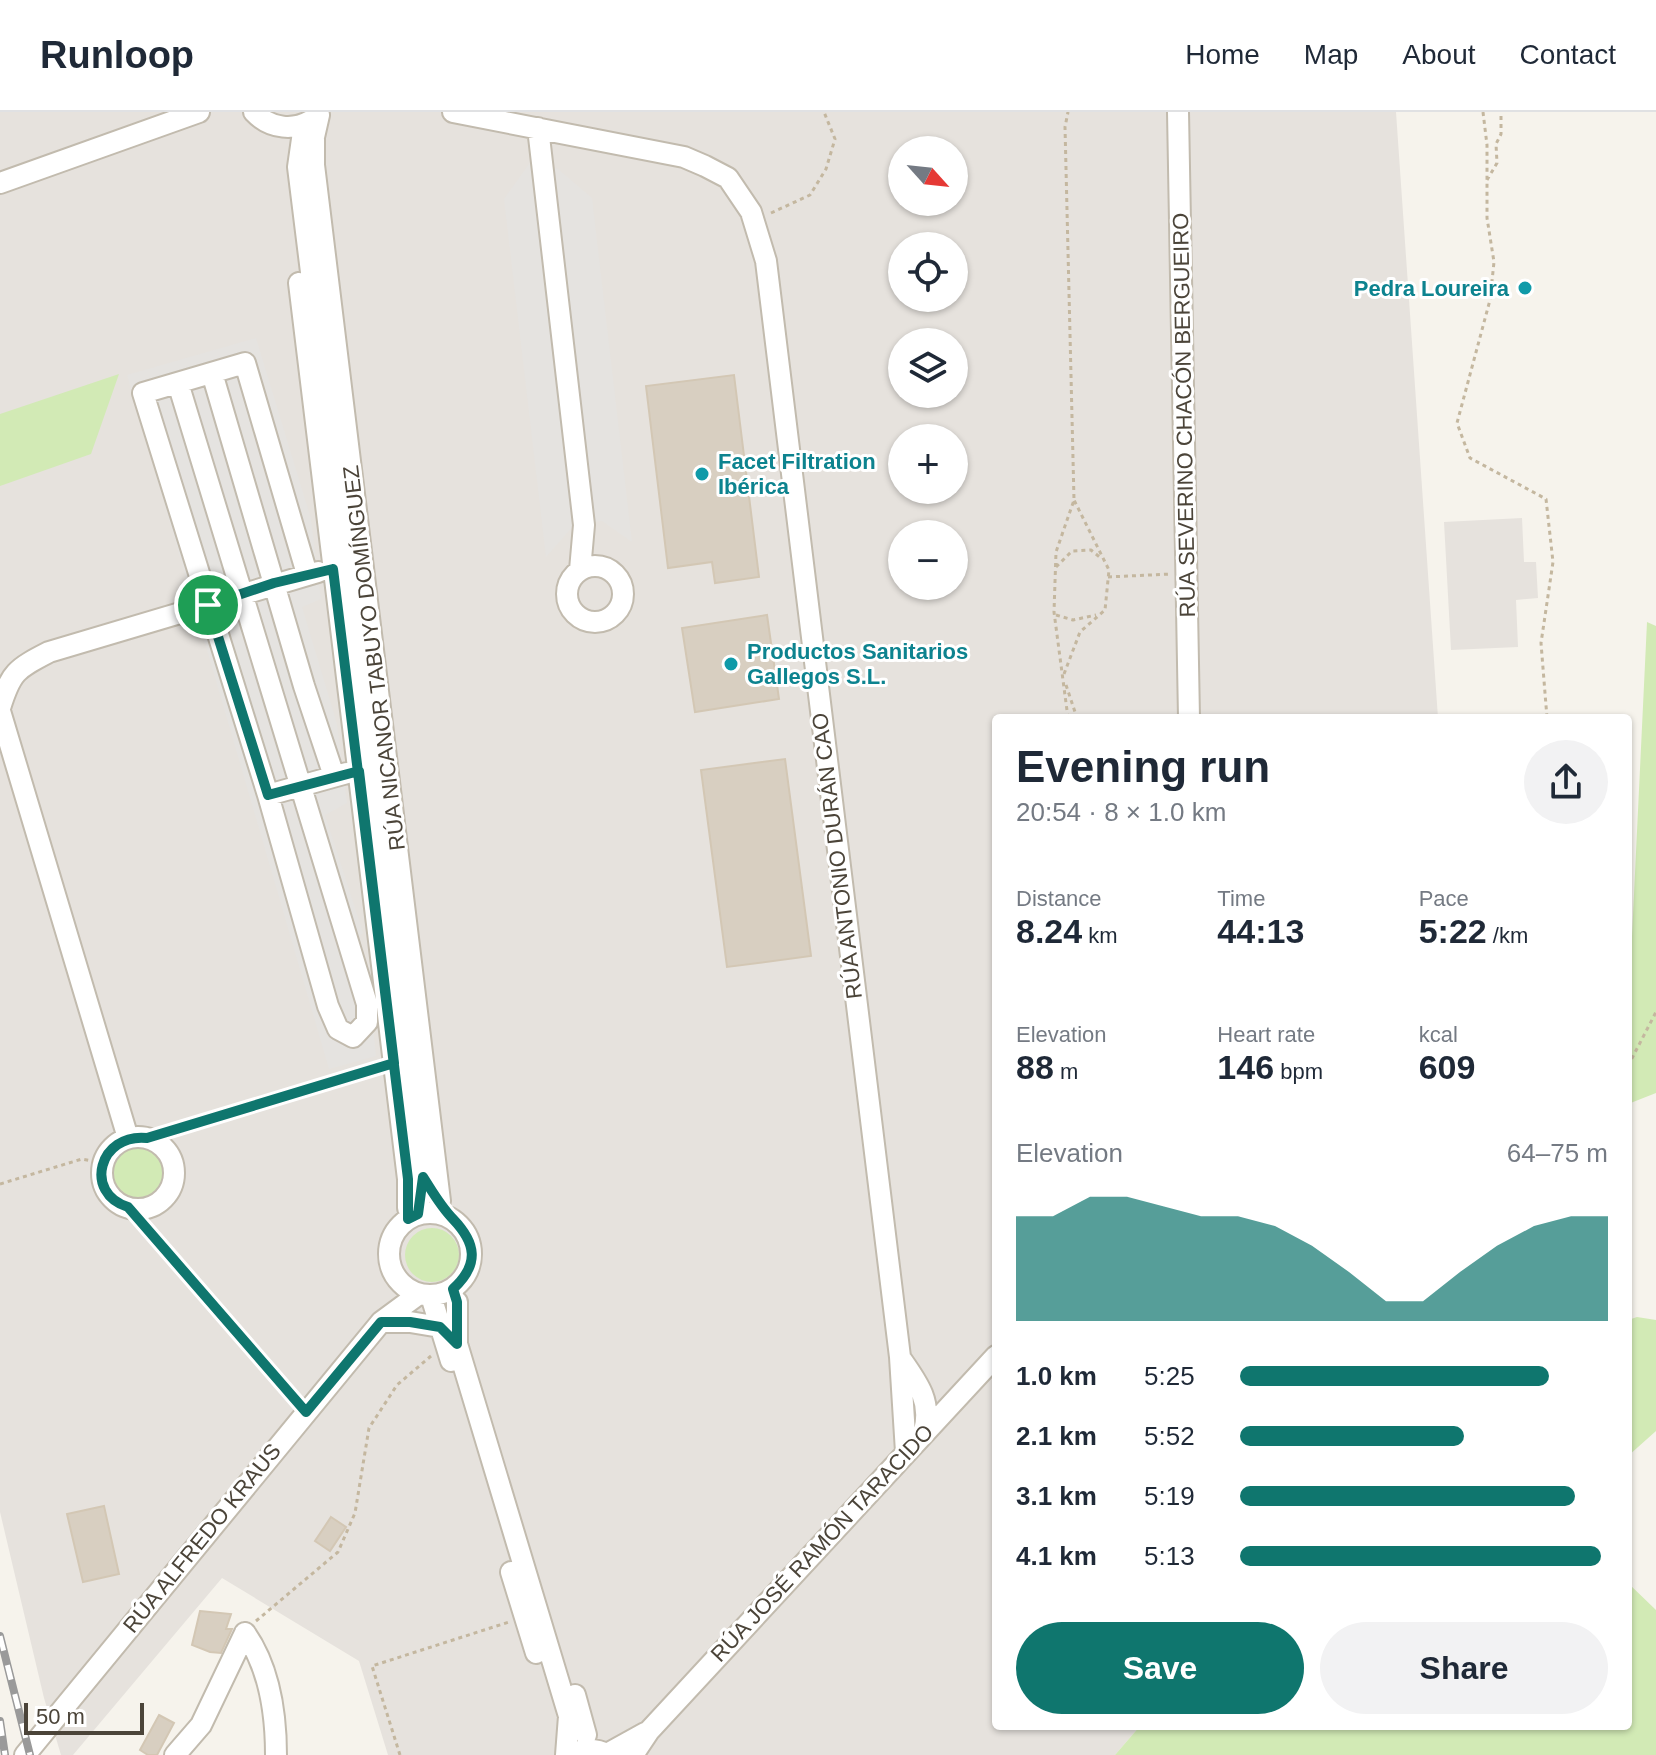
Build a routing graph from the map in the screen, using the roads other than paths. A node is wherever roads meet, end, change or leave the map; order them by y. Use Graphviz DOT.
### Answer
graph roads {
  1 [pos="199,112"];
  2 [pos="240,112"];
  3 [pos="453,112"];
  4 [pos="1178,112"];
  5 [pos="315,117"];
  6 [pos="270,126"];
  7 [pos="538,128"];
  8 [pos="298,167"];
  9 [pos="0,183"];
  10 [pos="212,373"];
  11 [pos="178,383"];
  12 [pos="584,525"];
  13 [pos="333,569"];
  14 [pos="608,569"];
  15 [pos="580,570"];
  16 [pos="307,574"];
  17 [pos="274,583"];
  18 [pos="241,595"];
  19 [pos="208,605"];
  20 [pos="0,710"];
  21 [pos="1189,714"];
  22 [pos="359,771"];
  23 [pos="334,776"];
  24 [pos="299,787"];
  25 [pos="268,795"];
  26 [pos="137,1138"];
  27 [pos="423,1177"];
  28 [pos="440,1201"];
  29 [pos="413,1216"];
  30 [pos="453,1219"];
  31 [pos="393,1272"];
  32 [pos="425,1295"];
  33 [pos="455,1296"];
  34 [pos="381,1322"];
  35 [pos="440,1327"];
  36 [pos="452,1346"];
  37 [pos="992,1360"];
  38 [pos="911,1388"];
  39 [pos="963,1390"];
  40 [pos="924,1431"];
  41 [pos="906,1452"];
  42 [pos="649,1731"];
  43 [pos="586,1750"];
  44 [pos="25,1755"];
  45 [pos="175,1755"];
  46 [pos="276,1755"];
  47 [pos="633,1755"];
  1 -- 9 [label="street"];
  2 -- 6 [label="street"];
  3 -- 7 [label="street, RÚA ANTONIO DURÁN CAO"];
  4 -- 21 [label="street, RÚA SEVERINO CHACÓN BERGUEIRO"];
  5 -- 6 [label="street"];
  5 -- 8 [label="street, RÚA NICANOR TABUYO DOMÍNGUEZ"];
  5 -- 28 [label="street, RÚA NICANOR TABUYO DOMÍNGUEZ"];
  6 -- 8 [label="street, RÚA NICANOR TABUYO DOMÍNGUEZ"];
  6 -- 13 [label="street, RÚA NICANOR TABUYO DOMÍNGUEZ"];
  7 -- 12 [label="street"];
  7 -- 38 [label="street, RÚA ANTONIO DURÁN CAO"];
  8 -- 27 [label="street, RÚA NICANOR TABUYO DOMÍNGUEZ"];
  10 -- 11 [label="street"];
  10 -- 16 [label="street"];
  10 -- 17 [label="street"];
  11 -- 18 [label="street"];
  11 -- 19 [label="street"];
  12 -- 14 [label="street"];
  12 -- 15 [label="street"];
  13 -- 16 [label="street"];
  13 -- 22 [label="street, RÚA NICANOR TABUYO DOMÍNGUEZ"];
  14 -- 15 [label="street"];
  14 -- 15 [label="street"];
  16 -- 17 [label="street"];
  17 -- 18 [label="street"];
  17 -- 23 [label="street"];
  18 -- 19 [label="street"];
  18 -- 24 [label="street"];
  19 -- 20 [label="street"];
  19 -- 25 [label="street"];
  20 -- 26 [label="street"];
  22 -- 23 [label="street"];
  22 -- 29 [label="street, RÚA NICANOR TABUYO DOMÍNGUEZ"];
  23 -- 24 [label="street"];
  24 -- 25 [label="street"];
  24 -- 25 [label="street"];
  26 -- 26 [label="street"];
  27 -- 28 [label="street, RÚA NICANOR TABUYO DOMÍNGUEZ"];
  27 -- 29 [label="street, RÚA NICANOR TABUYO DOMÍNGUEZ"];
  28 -- 30 [label="street, RÚA NICANOR TABUYO DOMÍNGUEZ"];
  29 -- 30 [label="street"];
  29 -- 31 [label="street"];
  30 -- 33 [label="street"];
  31 -- 32 [label="street"];
  31 -- 34 [label="street, RÚA ALFREDO KRAUS"];
  32 -- 33 [label="street"];
  32 -- 34 [label="street, RÚA ALFREDO KRAUS"];
  32 -- 35 [label="street"];
  33 -- 36 [label="street"];
  33 -- 43 [label="street"];
  34 -- 35 [label="street"];
  34 -- 44 [label="street, RÚA ALFREDO KRAUS"];
  35 -- 36 [label="street"];
  36 -- 43 [label="street"];
  36 -- 43 [label="street"];
  37 -- 39 [label="street, RÚA JOSÉ RAMÓN TARACIDO"];
  38 -- 39 [label="street"];
  38 -- 40 [label="street, RÚA ANTONIO DURÁN CAO"];
  38 -- 41 [label="street, RÚA ANTONIO DURÁN CAO"];
  39 -- 40 [label="street, RÚA JOSÉ RAMÓN TARACIDO"];
  40 -- 41 [label="street, RÚA JOSÉ RAMÓN TARACIDO"];
  41 -- 42 [label="street, RÚA JOSÉ RAMÓN TARACIDO"];
  42 -- 43 [label="street, RÚA JOSÉ RAMÓN TARACIDO"];
  42 -- 47 [label="street, RÚA JOSÉ RAMÓN TARACIDO"];
  45 -- 46 [label="street"];
}
